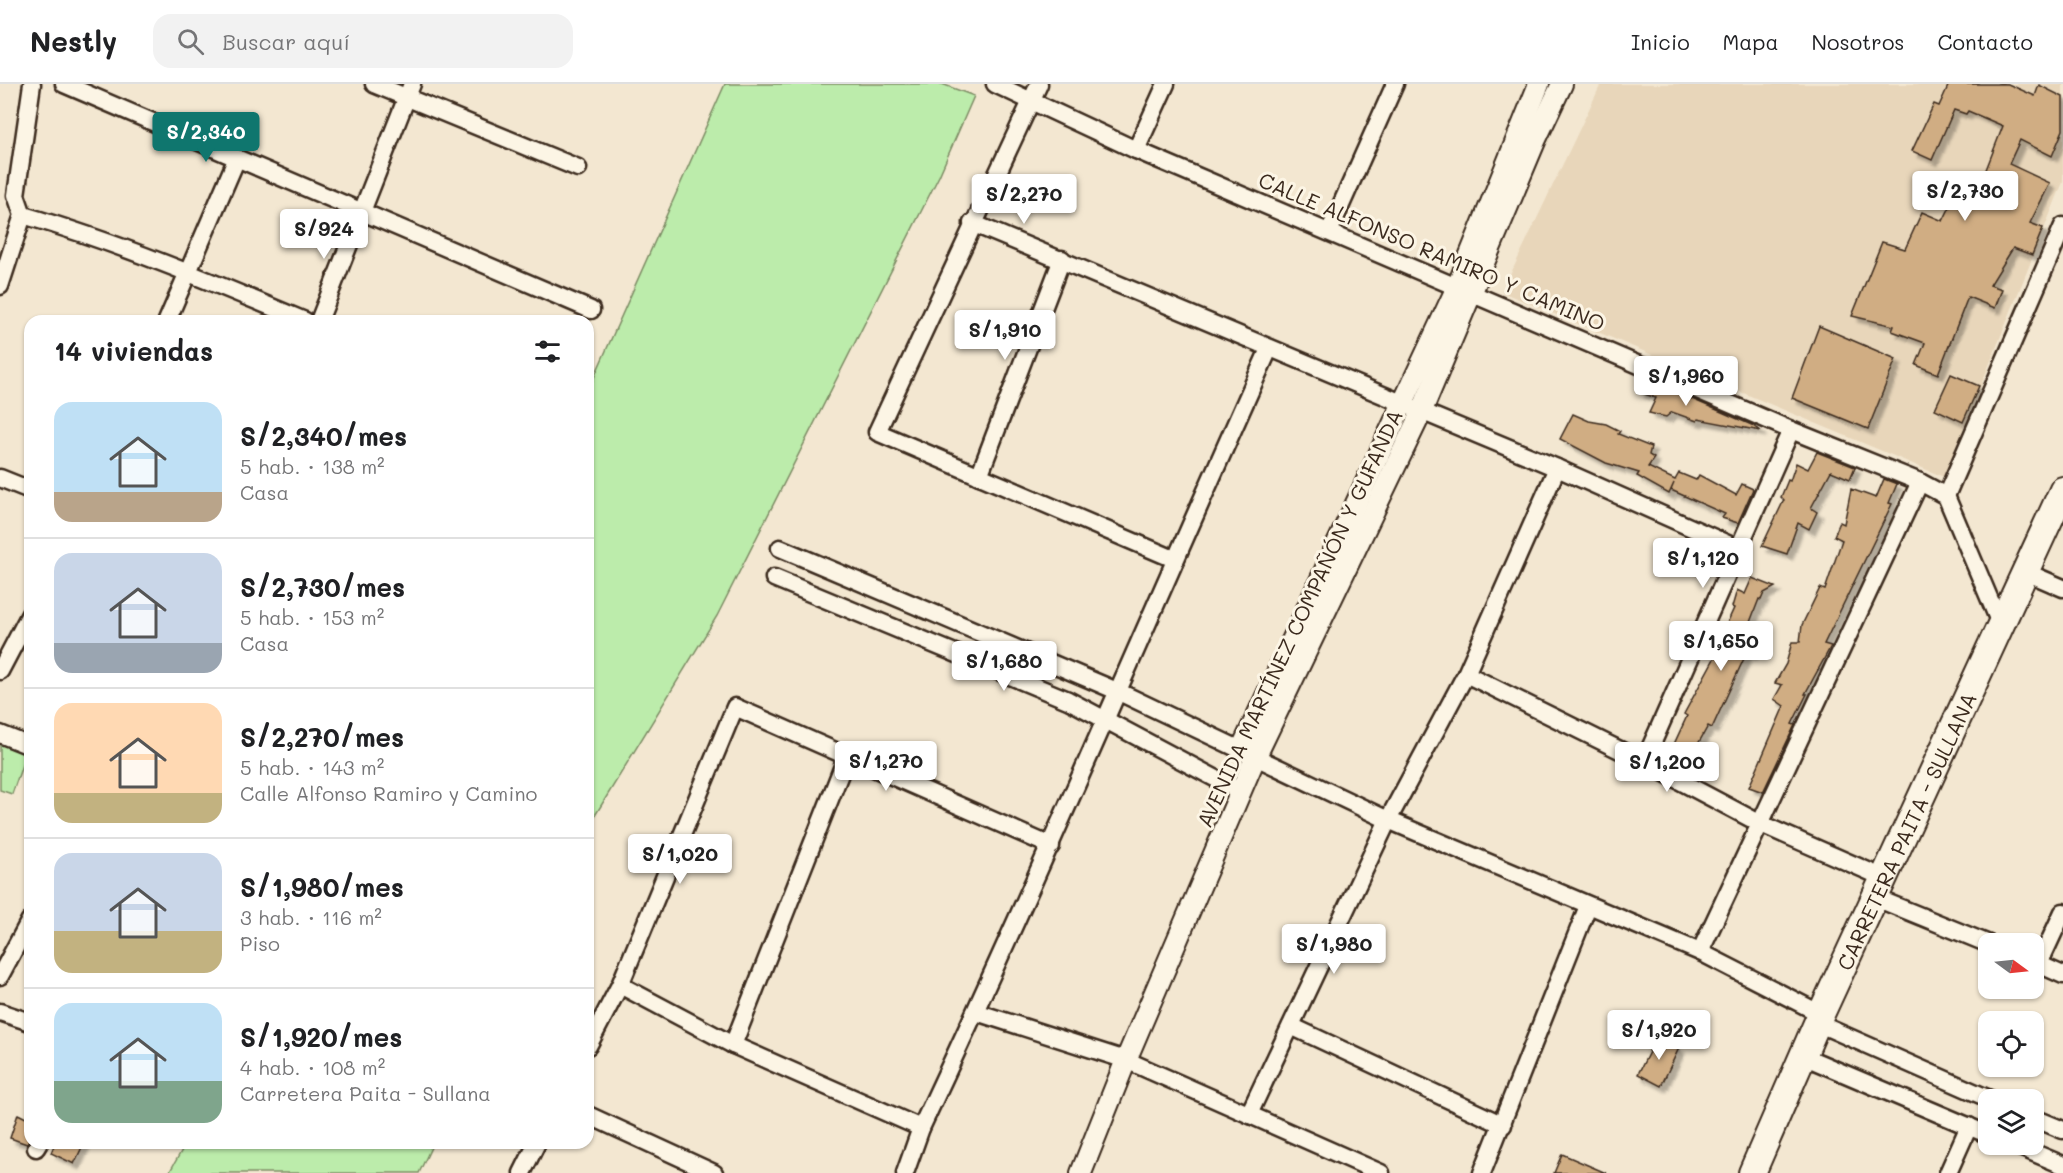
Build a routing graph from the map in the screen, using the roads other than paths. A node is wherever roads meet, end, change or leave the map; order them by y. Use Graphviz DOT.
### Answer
graph roads {
  1 [pos="32,84"];
  2 [pos="64,84"];
  3 [pos="374,84"];
  4 [pos="995,84"];
  5 [pos="1039,84"];
  6 [pos="1166,84"];
  7 [pos="1395,84"];
  8 [pos="1539,84"];
  9 [pos="1562,84"];
  10 [pos="409,90"];
  11 [pos="1032,100"];
  12 [pos="1136,150"];
  13 [pos="237,158"];
  14 [pos="578,168"];
  15 [pos="361,212"];
  16 [pos="23,215"];
  17 [pos="972,223"];
  18 [pos="2063,227"];
  19 [pos="1329,232"];
  20 [pos="1062,259"];
  21 [pos="188,272"];
  22 [pos="0,285"];
  23 [pos="1464,290"];
  24 [pos="591,310"];
  25 [pos="170,315"];
  26 [pos="291,315"];
  27 [pos="321,315"];
  28 [pos="1269,349"];
  29 [pos="1403,405"];
  30 [pos="1421,412"];
  31 [pos="1791,430"];
  32 [pos="1557,468"];
  33 [pos="979,476"];
  34 [pos="0,478"];
  35 [pos="1920,482"];
  36 [pos="24,488"];
  37 [pos="2063,489"];
  38 [pos="1946,496"];
  39 [pos="2056,524"];
  40 [pos="780,548"];
  41 [pos="1739,549"];
  42 [pos="1174,559"];
  43 [pos="2026,572"];
  44 [pos="774,578"];
  45 [pos="2063,588"];
  46 [pos="24,625"];
  47 [pos="2001,626"];
  48 [pos="0,671"];
  49 [pos="1466,674"];
  50 [pos="1117,691"];
  51 [pos="1106,719"];
  52 [pos="0,734"];
  53 [pos="24,744"];
  54 [pos="1248,754"];
  55 [pos="847,756"];
  56 [pos="1644,762"];
  57 [pos="1241,792"];
  58 [pos="1388,820"];
  59 [pos="1761,824"];
  60 [pos="1051,846"];
  61 [pos="1880,888"];
  62 [pos="1588,906"];
  63 [pos="2063,912"];
  64 [pos="24,931"];
  65 [pos="1978,938"];
  66 [pos="2044,948"];
  67 [pos="1700,952"];
  68 [pos="2044,967"];
  69 [pos="2063,975"];
  70 [pos="0,976"];
  71 [pos="620,985"];
  72 [pos="0,1012"];
  73 [pos="976,1012"];
  74 [pos="1819,1019"];
  75 [pos="24,1020"];
  76 [pos="1291,1026"];
  77 [pos="594,1035"];
  78 [pos="733,1045"];
  79 [pos="1803,1056"];
  80 [pos="1126,1060"];
  81 [pos="1978,1093"];
  82 [pos="1249,1114"];
  83 [pos="594,1118"];
  84 [pos="2044,1122"];
  85 [pos="1503,1125"];
  86 [pos="1969,1126"];
  87 [pos="921,1128"];
  88 [pos="1978,1130"];
  89 [pos="2063,1130"];
  90 [pos="534,1149"];
  91 [pos="2038,1155"];
  92 [pos="2063,1166"];
  93 [pos="522,1173"];
  94 [pos="714,1173"];
  95 [pos="905,1173"];
  96 [pos="1081,1173"];
  97 [pos="1382,1173"];
  98 [pos="1482,1173"];
  99 [pos="1752,1173"];
  100 [pos="1948,1173"];
  1 -- 16 [label="street"];
  2 -- 13 [label="street"];
  3 -- 10 [label="street"];
  4 -- 11 [label="street, CALLE ALFONSO RAMIRO Y CAMINO"];
  5 -- 11 [label="street"];
  6 -- 12 [label="street"];
  7 -- 19 [label="street"];
  8 -- 23 [label="street, AVENIDA MARTÍNEZ COMPAÑÓN Y GUFANDA"];
  9 -- 23 [label="street, AVENIDA MARTÍNEZ COMPAÑÓN Y GUFANDA"];
  10 -- 14 [label="street"];
  10 -- 15 [label="street"];
  11 -- 12 [label="street, CALLE ALFONSO RAMIRO Y CAMINO"];
  11 -- 17 [label="street"];
  12 -- 19 [label="street, CALLE ALFONSO RAMIRO Y CAMINO"];
  13 -- 15 [label="street"];
  13 -- 21 [label="street"];
  15 -- 24 [label="street"];
  15 -- 27 [label="street"];
  16 -- 21 [label="street"];
  16 -- 22 [label="street"];
  17 -- 20 [label="street"];
  17 -- 33 [label="street"];
  18 -- 38 [label="street"];
  19 -- 23 [label="street, CALLE ALFONSO RAMIRO Y CAMINO"];
  20 -- 28 [label="street"];
  20 -- 33 [label="street"];
  21 -- 25 [label="street"];
  21 -- 26 [label="street"];
  23 -- 29 [label="street, AVENIDA MARTÍNEZ COMPAÑÓN Y GUFANDA"];
  23 -- 30 [label="street, AVENIDA MARTÍNEZ COMPAÑÓN Y GUFANDA"];
  23 -- 31 [label="street, CALLE ALFONSO RAMIRO Y CAMINO"];
  28 -- 29 [label="street"];
  28 -- 42 [label="street"];
  29 -- 30 [label="street"];
  29 -- 54 [label="street, AVENIDA MARTÍNEZ COMPAÑÓN Y GUFANDA"];
  30 -- 32 [label="street"];
  30 -- 54 [label="street, AVENIDA MARTÍNEZ COMPAÑÓN Y GUFANDA"];
  31 -- 35 [label="street, CALLE ALFONSO RAMIRO Y CAMINO"];
  31 -- 41 [label="street"];
  32 -- 41 [label="street"];
  32 -- 49 [label="street"];
  33 -- 42 [label="street"];
  34 -- 36 [label="street"];
  35 -- 38 [label="street, CALLE ALFONSO RAMIRO Y CAMINO"];
  35 -- 59 [label="street"];
  37 -- 39 [label="main road, CARRETERA PAITA - SULLANA"];
  38 -- 47 [label="street"];
  39 -- 43 [label="main road, CARRETERA PAITA - SULLANA"];
  40 -- 50 [label="street"];
  41 -- 56 [label="street"];
  42 -- 50 [label="street"];
  43 -- 45 [label="street"];
  43 -- 47 [label="main road, CARRETERA PAITA - SULLANA"];
  44 -- 51 [label="street"];
  46 -- 48 [label="street"];
  47 -- 61 [label="main road, CARRETERA PAITA - SULLANA"];
  49 -- 56 [label="street"];
  49 -- 58 [label="street"];
  50 -- 51 [label="street"];
  50 -- 54 [label="street"];
  51 -- 57 [label="street"];
  51 -- 60 [label="street"];
  52 -- 53 [label="street"];
  54 -- 57 [label="street, AVENIDA MARTÍNEZ COMPAÑÓN Y GUFANDA"];
  54 -- 58 [label="street"];
  55 -- 60 [label="street"];
  55 -- 71 [label="street"];
  55 -- 78 [label="street"];
  56 -- 59 [label="street"];
  57 -- 80 [label="street, AVENIDA MARTÍNEZ COMPAÑÓN Y GUFANDA"];
  58 -- 62 [label="street"];
  58 -- 76 [label="street"];
  59 -- 61 [label="street"];
  59 -- 67 [label="street"];
  60 -- 73 [label="street"];
  61 -- 65 [label="street"];
  61 -- 74 [label="main road, CARRETERA PAITA - SULLANA"];
  62 -- 67 [label="street"];
  62 -- 85 [label="street"];
  63 -- 66 [label="street"];
  64 -- 70 [label="street"];
  67 -- 74 [label="street"];
  68 -- 69 [label="street"];
  71 -- 77 [label="street"];
  71 -- 78 [label="street"];
  72 -- 75 [label="street"];
  73 -- 80 [label="street"];
  73 -- 87 [label="street"];
  74 -- 79 [label="main road, CARRETERA PAITA - SULLANA"];
  74 -- 81 [label="street"];
  76 -- 82 [label="street"];
  76 -- 85 [label="street"];
  78 -- 87 [label="street"];
  79 -- 86 [label="street"];
  79 -- 99 [label="main road, CARRETERA PAITA - SULLANA"];
  80 -- 82 [label="street"];
  80 -- 96 [label="street, AVENIDA MARTÍNEZ COMPAÑÓN Y GUFANDA"];
  82 -- 97 [label="street"];
  83 -- 94 [label="street"];
  84 -- 89 [label="street"];
  85 -- 98 [label="street"];
  86 -- 88 [label="street"];
  86 -- 100 [label="street"];
  87 -- 95 [label="street"];
  90 -- 93 [label="street"];
  91 -- 92 [label="street"];
}
